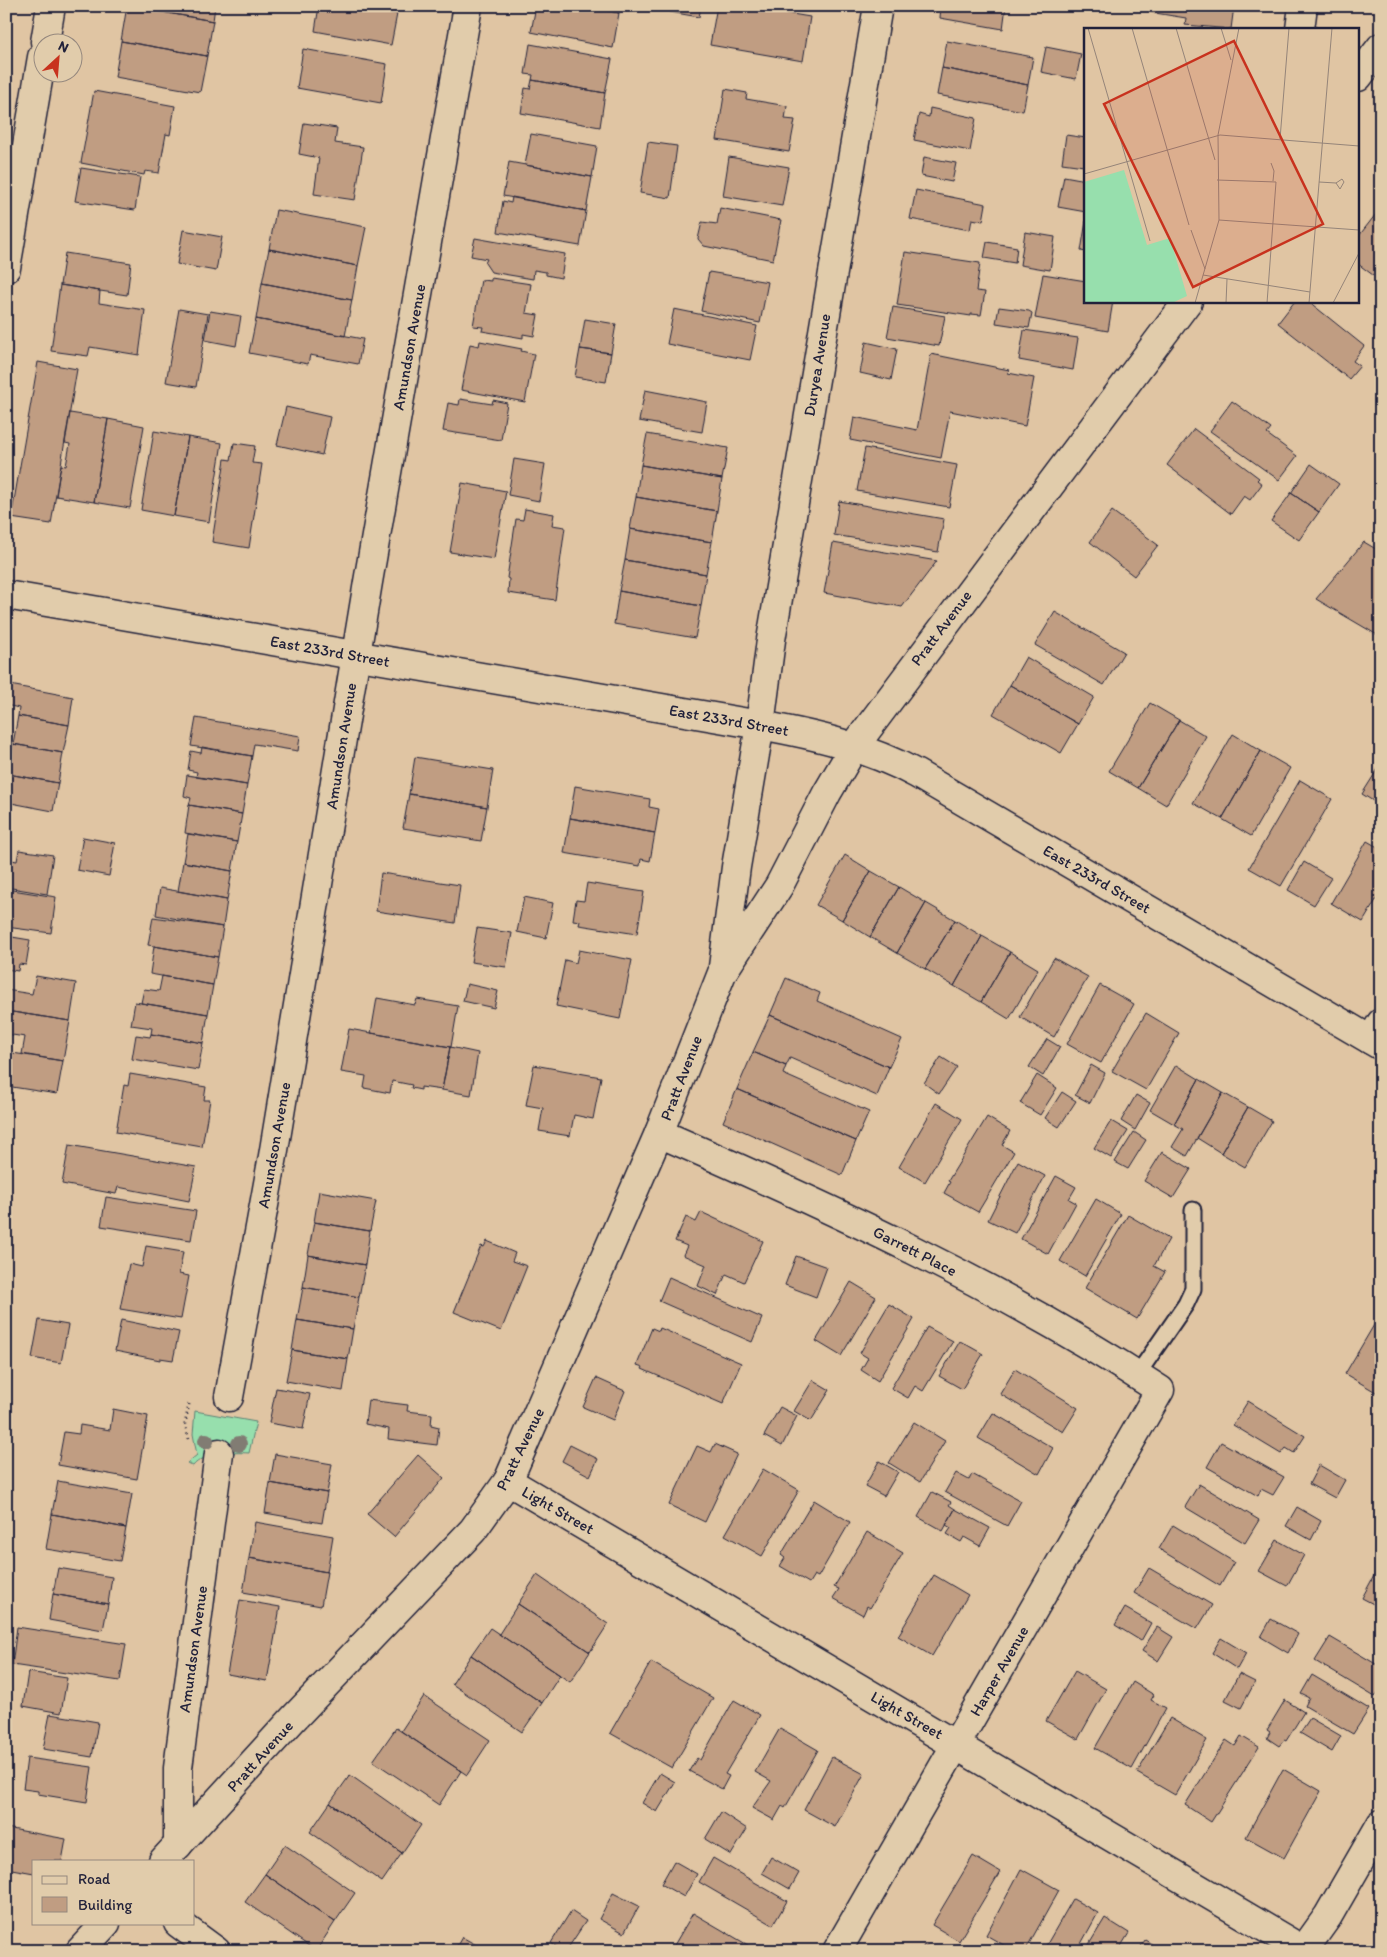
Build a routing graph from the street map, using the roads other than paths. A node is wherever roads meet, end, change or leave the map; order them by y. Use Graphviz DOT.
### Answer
graph roads {
  1 [pos="51,6"];
  2 [pos="468,6"];
  3 [pos="878,6"];
  4 [pos="1303,6"];
  5 [pos="1300,28"];
  6 [pos="47,32"];
  7 [pos="1381,47"];
  8 [pos="1360,74"];
  9 [pos="38,82"];
  10 [pos="6,268"];
  11 [pos="1187,302"];
  12 [pos="6,595"];
  13 [pos="356,655"];
  14 [pos="760,725"];
  15 [pos="854,746"];
  16 [pos="722,973"];
  17 [pos="1377,1036"];
  18 [pos="659,1133"];
  19 [pos="1193,1210"];
  20 [pos="1137,1376"];
  21 [pos="1160,1390"];
  22 [pos="229,1397"];
  23 [pos="220,1453"];
  24 [pos="508,1481"];
  25 [pos="956,1744"];
  26 [pos="1381,1824"];
  27 [pos="170,1853"];
  28 [pos="105,1924"];
  29 [pos="179,1924"];
  30 [pos="1304,1950"];
  31 [pos="80,1951"];
  32 [pos="216,1951"];
  33 [pos="837,1951"];
  1 -- 6 [label="street"];
  2 -- 13 [label="street, Amundson Avenue"];
  3 -- 14 [label="street, Duryea Avenue"];
  4 -- 5 [label="street"];
  7 -- 8 [label="street"];
  9 -- 10 [label="street"];
  11 -- 15 [label="street, Pratt Avenue"];
  12 -- 13 [label="street, East 233rd Street"];
  13 -- 14 [label="street, East 233rd Street"];
  13 -- 22 [label="street, Amundson Avenue"];
  14 -- 15 [label="street, East 233rd Street"];
  14 -- 16 [label="street, Pratt Avenue"];
  15 -- 16 [label="street, Pratt Avenue"];
  15 -- 17 [label="street, East 233rd Street"];
  16 -- 18 [label="street, Pratt Avenue"];
  18 -- 20 [label="street, Garrett Place"];
  18 -- 24 [label="street, Pratt Avenue"];
  19 -- 20 [label="lane"];
  20 -- 21 [label="street, Garrett Place"];
  21 -- 25 [label="street, Harper Avenue"];
  23 -- 27 [label="street, Amundson Avenue"];
  24 -- 25 [label="street, Light Street"];
  24 -- 27 [label="street, Pratt Avenue"];
  25 -- 30 [label="street, Light Street"];
  25 -- 33 [label="street, Harper Avenue"];
  26 -- 30 [label="street"];
  28 -- 31 [label="street"];
  29 -- 32 [label="street"];
}
